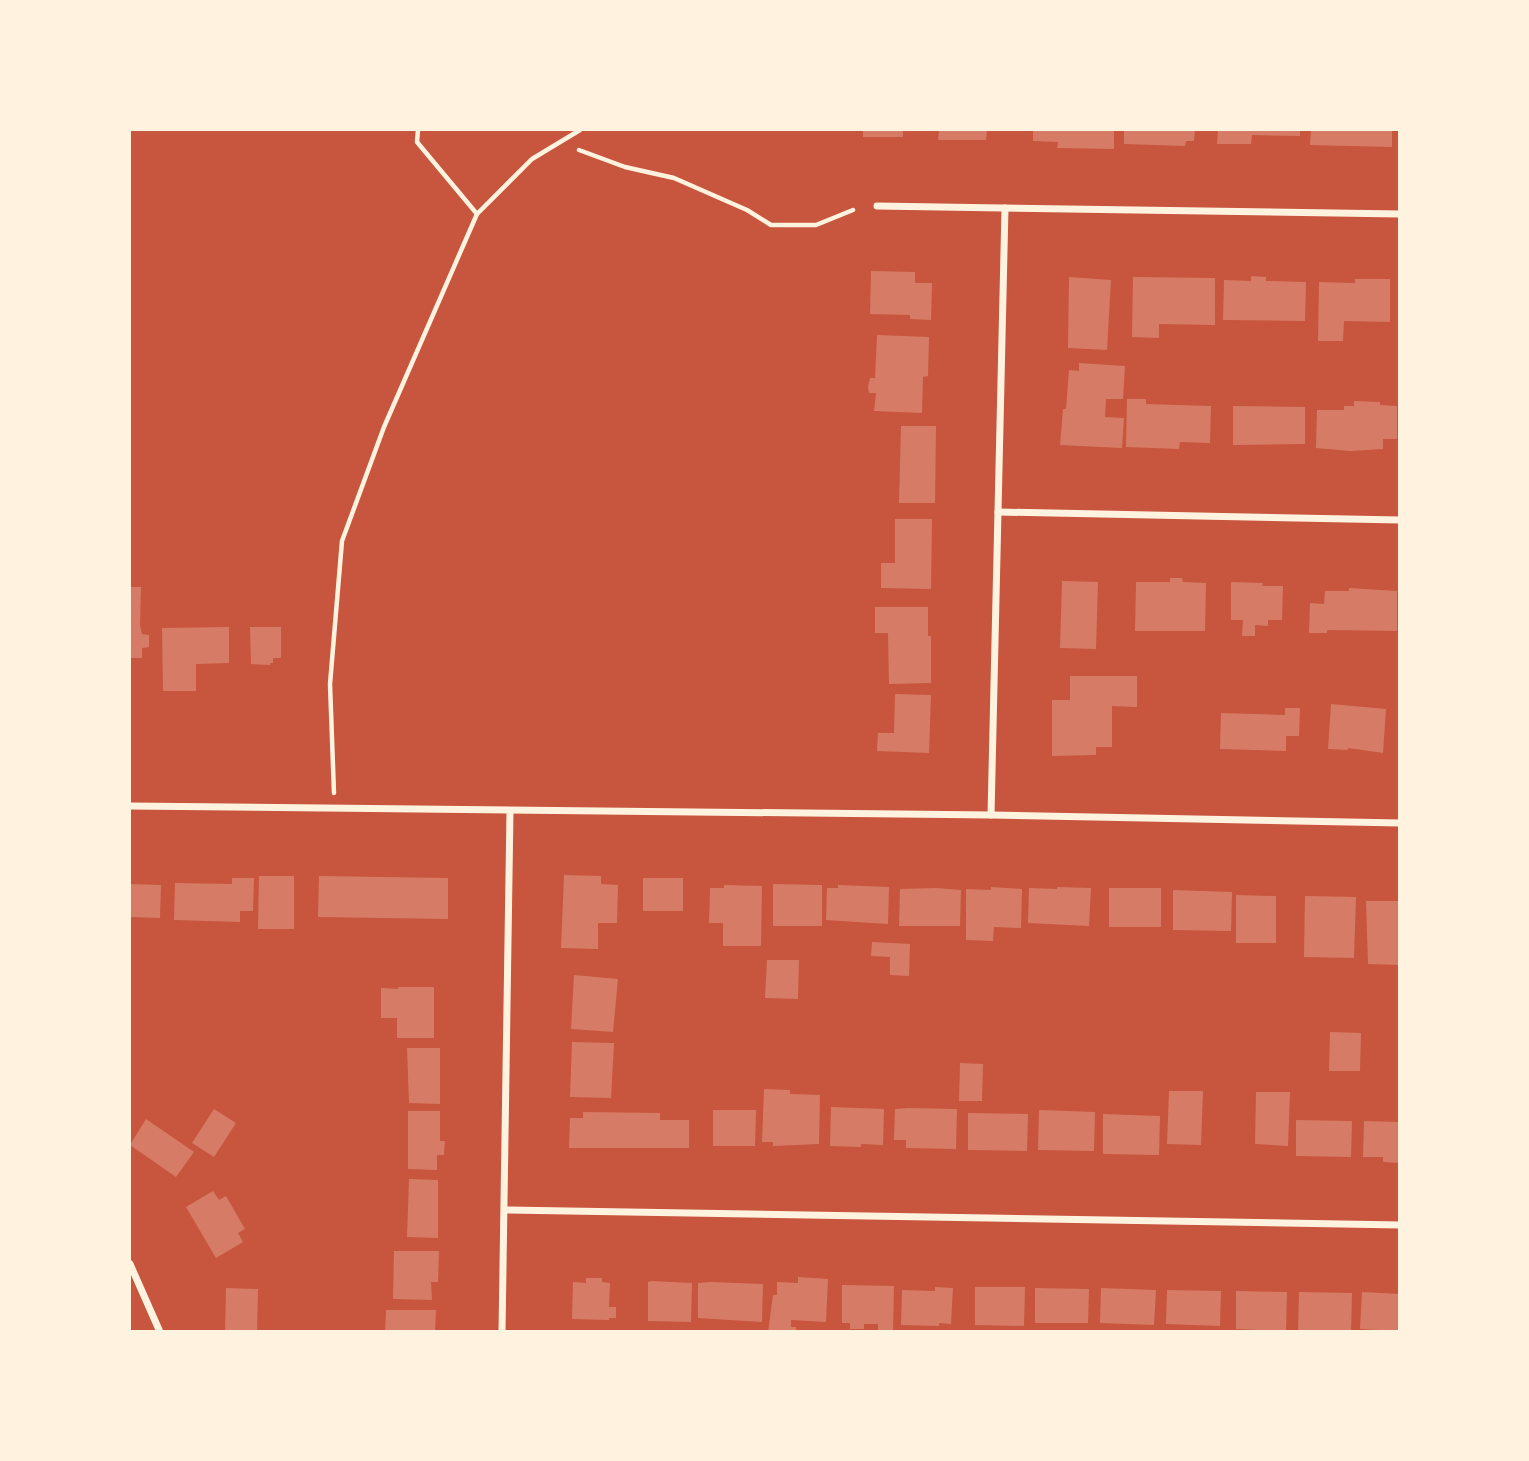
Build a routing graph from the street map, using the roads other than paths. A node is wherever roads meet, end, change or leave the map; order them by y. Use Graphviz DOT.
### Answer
graph roads {
  1 [pos="877,206"];
  2 [pos="1004,208"];
  3 [pos="1399,214"];
  4 [pos="998,512"];
  5 [pos="1399,520"];
  6 [pos="130,806"];
  7 [pos="510,811"];
  8 [pos="991,815"];
  9 [pos="1399,822"];
  10 [pos="505,1210"];
  11 [pos="1399,1225"];
  12 [pos="130,1264"];
  13 [pos="160,1332"];
  14 [pos="502,1332"];
  1 -- 2 [label="street"];
  2 -- 3 [label="street"];
  2 -- 4 [label="street"];
  4 -- 5 [label="street"];
  4 -- 8 [label="street"];
  6 -- 7 [label="street"];
  7 -- 8 [label="street"];
  7 -- 10 [label="street"];
  8 -- 9 [label="street"];
  10 -- 11 [label="street"];
  10 -- 14 [label="street"];
  12 -- 13 [label="street"];
}
